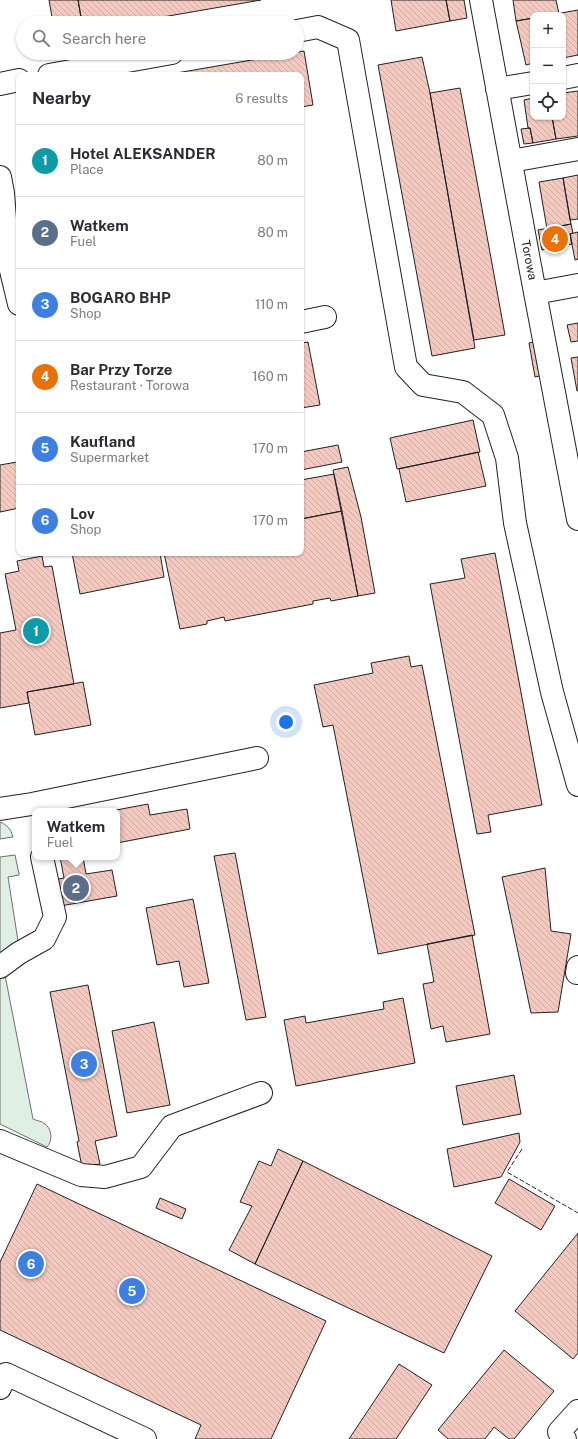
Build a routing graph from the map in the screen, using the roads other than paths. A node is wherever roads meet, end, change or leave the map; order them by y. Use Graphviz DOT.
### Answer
graph roads {
  1 [pos="481,0"];
  2 [pos="304,30"];
  3 [pos="133,60"];
  4 [pos="66,72"];
  5 [pos="578,75"];
  6 [pos="566,77"];
  7 [pos="16,81"];
  8 [pos="0,84"];
  9 [pos="530,84"];
  10 [pos="497,89"];
  11 [pos="578,149"];
  12 [pos="510,161"];
  13 [pos="0,177"];
  14 [pos="578,284"];
  15 [pos="16,291"];
  16 [pos="535,293"];
  17 [pos="325,317"];
  18 [pos="304,321"];
  19 [pos="578,519"];
  20 [pos="257,758"];
  21 [pos="578,785"];
  22 [pos="50,808"];
  23 [pos="0,809"];
  24 [pos="32,812"];
  25 [pos="43,860"];
  26 [pos="0,967"];
  27 [pos="261,1093"];
  28 [pos="0,1141"];
  29 [pos="0,1388"];
  30 [pos="578,1411"];
  31 [pos="145,1439"];
  32 [pos="566,1439"];
  1 -- 10 [label="street, Torowa"];
  2 -- 21 [label="street"];
  3 -- 4 [label="street"];
  5 -- 6 [label="street"];
  7 -- 8 [label="street"];
  9 -- 10 [label="street"];
  10 -- 12 [label="street, Torowa"];
  11 -- 12 [label="street"];
  12 -- 16 [label="street, Torowa"];
  13 -- 15 [label="street"];
  14 -- 16 [label="street"];
  16 -- 19 [label="street, Torowa"];
  17 -- 18 [label="street"];
  20 -- 22 [label="street"];
  23 -- 24 [label="street"];
  25 -- 26 [label="street"];
  27 -- 28 [label="street"];
  29 -- 31 [label="street"];
  30 -- 32 [label="street"];
}
